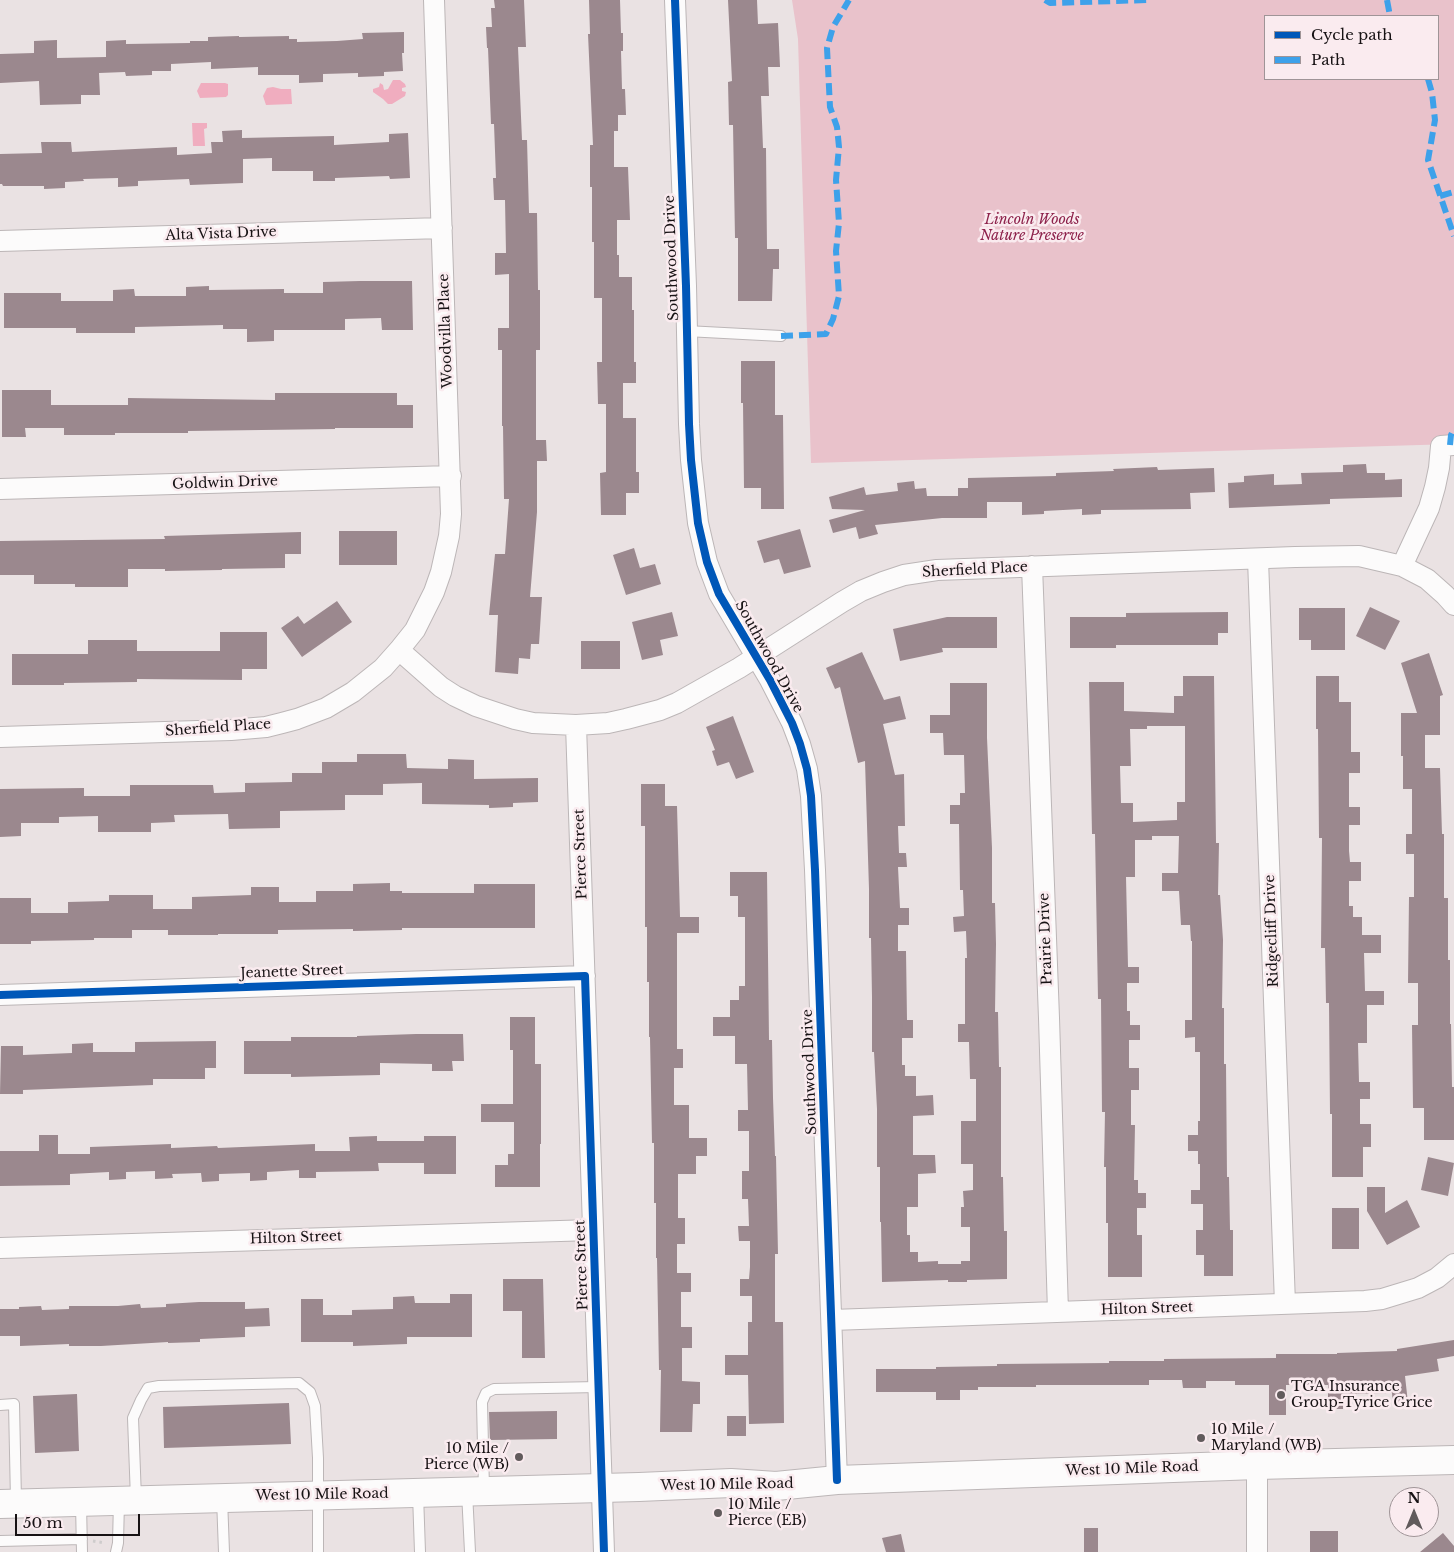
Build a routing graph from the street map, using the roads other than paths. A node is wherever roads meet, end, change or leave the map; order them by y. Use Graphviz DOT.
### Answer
graph roads {
  1 [pos="434,0"];
  2 [pos="675,0"];
  3 [pos="442,228"];
  4 [pos="0,241"];
  5 [pos="686,331"];
  6 [pos="781,336"];
  7 [pos="1447,445"];
  8 [pos="451,476"];
  9 [pos="0,489"];
  10 [pos="1258,559"];
  11 [pos="1032,566"];
  12 [pos="1402,566"];
  13 [pos="1454,605"];
  14 [pos="399,650"];
  15 [pos="756,657"];
  16 [pos="576,725"];
  17 [pos="0,737"];
  18 [pos="585,976"];
  19 [pos="0,994"];
  20 [pos="593,1230"];
  21 [pos="0,1248"];
  22 [pos="1454,1264"];
  23 [pos="1285,1304"];
  24 [pos="1058,1312"];
  25 [pos="832,1320"];
  26 [pos="598,1387"];
  27 [pos="0,1405"];
  28 [pos="1454,1460"];
  29 [pos="1257,1464"];
  30 [pos="837,1480"];
  31 [pos="603,1488"];
  32 [pos="476,1491"];
  33 [pos="418,1493"];
  34 [pos="318,1495"];
  35 [pos="222,1497"];
  36 [pos="128,1500"];
  37 [pos="81,1501"];
  38 [pos="8,1503"];
  39 [pos="82,1539"];
  40 [pos="0,1541"];
  41 [pos="117,1547"];
  42 [pos="82,1552"];
  43 [pos="224,1552"];
  44 [pos="318,1552"];
  45 [pos="420,1552"];
  46 [pos="470,1552"];
  47 [pos="604,1552"];
  48 [pos="1257,1552"];
  1 -- 3 [label="street, Woodvilla Place"];
  2 -- 5 [label="street, Southwood Drive"];
  3 -- 4 [label="street, Alta Vista Drive"];
  3 -- 8 [label="street, Woodvilla Place"];
  5 -- 6 [label="lane"];
  5 -- 15 [label="street, Southwood Drive"];
  7 -- 12 [label="street"];
  8 -- 9 [label="street, Goldwin Drive"];
  8 -- 14 [label="street, Woodvilla Place"];
  10 -- 11 [label="street, Sherfield Place"];
  10 -- 12 [label="street, Sherfield Place"];
  10 -- 23 [label="street, Ridgecliff Drive"];
  11 -- 15 [label="street, Sherfield Place"];
  11 -- 24 [label="street, Prairie Drive"];
  12 -- 13 [label="street, Sherfield Place"];
  14 -- 16 [label="street, Sherfield Place"];
  14 -- 17 [label="street, Sherfield Place"];
  15 -- 16 [label="street, Sherfield Place"];
  15 -- 25 [label="street, Southwood Drive"];
  16 -- 18 [label="street, Pierce Street"];
  18 -- 19 [label="street, Jeanette Street"];
  18 -- 20 [label="street, Pierce Street"];
  20 -- 21 [label="street, Hilton Street"];
  20 -- 26 [label="street, Pierce Street"];
  22 -- 23 [label="street, Hilton Street"];
  23 -- 24 [label="street, Hilton Street"];
  24 -- 25 [label="street, Hilton Street"];
  25 -- 30 [label="street, Southwood Drive"];
  26 -- 31 [label="street, Pierce Street"];
  26 -- 32 [label="lane"];
  27 -- 38 [label="lane"];
  28 -- 29 [label="main road, West 10 Mile Road"];
  29 -- 30 [label="main road, West 10 Mile Road"];
  29 -- 48 [label="street"];
  30 -- 31 [label="main road, West 10 Mile Road"];
  31 -- 32 [label="main road, West 10 Mile Road"];
  31 -- 47 [label="street, Pierce Street"];
  32 -- 33 [label="main road, West 10 Mile Road"];
  32 -- 46 [label="lane"];
  33 -- 34 [label="main road, West 10 Mile Road"];
  33 -- 45 [label="lane"];
  34 -- 35 [label="main road, West 10 Mile Road"];
  34 -- 36 [label="lane"];
  34 -- 44 [label="lane"];
  35 -- 36 [label="main road, West 10 Mile Road"];
  35 -- 43 [label="lane"];
  36 -- 37 [label="main road, West 10 Mile Road"];
  36 -- 41 [label="lane"];
  37 -- 38 [label="main road, West 10 Mile Road"];
  37 -- 39 [label="lane"];
  39 -- 40 [label="lane"];
  39 -- 42 [label="lane"];
}
